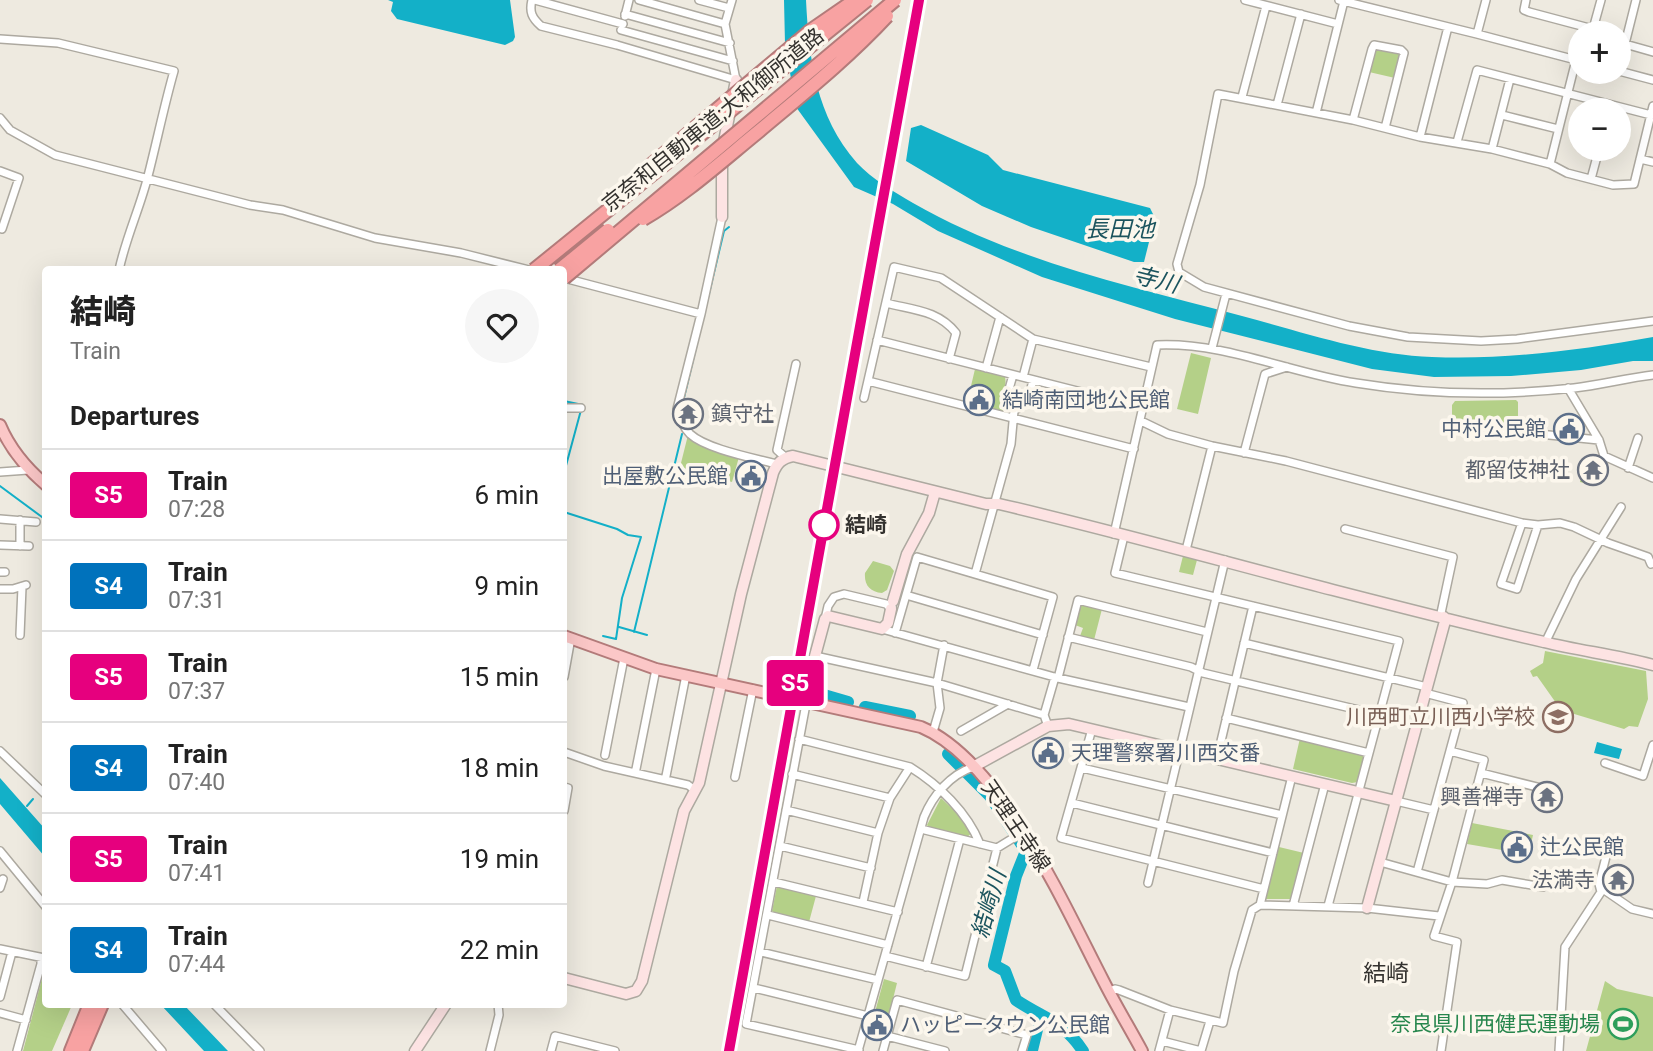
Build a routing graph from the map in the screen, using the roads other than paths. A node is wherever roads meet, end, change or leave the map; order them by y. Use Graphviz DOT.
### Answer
graph roads {
  1 [pos="533,0"];
  2 [pos="629,0"];
  3 [pos="639,0"];
  4 [pos="699,0"];
  5 [pos="855,0"];
  6 [pos="867,0"];
  7 [pos="875,0"];
  8 [pos="893,0"];
  9 [pos="901,0"];
  10 [pos="1245,0"];
  11 [pos="1486,0"];
  12 [pos="1526,0"];
  13 [pos="1601,0"];
  14 [pos="1636,0"];
  15 [pos="1342,1"];
  16 [pos="730,4"];
  17 [pos="1266,6"];
  18 [pos="625,14"];
  19 [pos="1301,14"];
  20 [pos="1631,21"];
  21 [pos="725,24"];
  22 [pos="1338,24"];
  23 [pos="622,27"];
  24 [pos="1448,27"];
  25 [pos="1477,34"];
  26 [pos="0,39"];
  27 [pos="730,43"];
  28 [pos="617,45"];
  29 [pos="1631,46"];
  30 [pos="1653,52"];
  31 [pos="1568,58"];
  32 [pos="733,61"];
  33 [pos="1631,73"];
  34 [pos="1510,79"];
  35 [pos="736,80"];
  36 [pos="1653,80"];
  37 [pos="1571,84"];
  38 [pos="1568,94"];
  39 [pos="1242,97"];
  40 [pos="1580,98"];
  41 [pos="1278,105"];
  42 [pos="1631,110"];
  43 [pos="1652,111"];
  44 [pos="1316,113"];
  45 [pos="1502,115"];
  46 [pos="0,118"];
  47 [pos="1353,120"];
  48 [pos="1385,128"];
  49 [pos="1558,129"];
  50 [pos="1420,137"];
  51 [pos="1457,142"];
  52 [pos="1492,149"];
  53 [pos="1640,159"];
  54 [pos="1596,161"];
  55 [pos="1653,162"];
  56 [pos="1550,164"];
  57 [pos="0,171"];
  58 [pos="148,178"];
  59 [pos="1591,179"];
  60 [pos="722,217"];
  61 [pos="0,228"];
  62 [pos="563,262"];
  63 [pos="120,266"];
  64 [pos="506,266"];
  65 [pos="536,266"];
  66 [pos="567,275"];
  67 [pos="567,279"];
  68 [pos="1226,296"];
  69 [pos="886,303"];
  70 [pos="701,314"];
  71 [pos="1000,317"];
  72 [pos="1653,321"];
  73 [pos="1033,339"];
  74 [pos="877,341"];
  75 [pos="1213,346"];
  76 [pos="950,359"];
  77 [pos="796,364"];
  78 [pos="1288,367"];
  79 [pos="986,368"];
  80 [pos="1151,368"];
  81 [pos="1013,375"];
  82 [pos="1653,375"];
  83 [pos="1023,377"];
  84 [pos="1032,380"];
  85 [pos="868,381"];
  86 [pos="1568,388"];
  87 [pos="864,398"];
  88 [pos="567,408"];
  89 [pos="580,408"];
  90 [pos="1144,408"];
  91 [pos="1013,414"];
  92 [pos="1141,421"];
  93 [pos="0,425"];
  94 [pos="1490,429"];
  95 [pos="1639,438"];
  96 [pos="1599,440"];
  97 [pos="1212,446"];
  98 [pos="1134,449"];
  99 [pos="1244,453"];
  100 [pos="786,457"];
  101 [pos="776,464"];
  102 [pos="1628,468"];
  103 [pos="28,470"];
  104 [pos="0,472"];
  105 [pos="1653,478"];
  106 [pos="42,482"];
  107 [pos="935,492"];
  108 [pos="995,504"];
  109 [pos="1621,507"];
  110 [pos="0,519"];
  111 [pos="20,520"];
  112 [pos="36,522"];
  113 [pos="1522,523"];
  114 [pos="1538,525"];
  115 [pos="1345,529"];
  116 [pos="1119,535"];
  117 [pos="1600,540"];
  118 [pos="0,545"];
  119 [pos="20,546"];
  120 [pos="29,546"];
  121 [pos="1186,550"];
  122 [pos="1225,561"];
  123 [pos="1651,564"];
  124 [pos="975,574"];
  125 [pos="0,589"];
  126 [pos="906,595"];
  127 [pos="1216,597"];
  128 [pos="890,605"];
  129 [pos="1253,606"];
  130 [pos="827,616"];
  131 [pos="1444,617"];
  132 [pos="882,629"];
  133 [pos="1208,632"];
  134 [pos="895,634"];
  135 [pos="20,635"];
  136 [pos="1043,635"];
  137 [pos="567,637"];
  138 [pos="1068,637"];
  139 [pos="1244,643"];
  140 [pos="1545,643"];
  141 [pos="944,646"];
  142 [pos="815,656"];
  143 [pos="624,658"];
  144 [pos="1653,665"];
  145 [pos="656,669"];
  146 [pos="1033,670"];
  147 [pos="1198,670"];
  148 [pos="686,675"];
  149 [pos="1056,677"];
  150 [pos="1389,677"];
  151 [pos="1235,680"];
  152 [pos="721,682"];
  153 [pos="937,683"];
  154 [pos="753,689"];
  155 [pos="1426,690"];
  156 [pos="806,702"];
  157 [pos="1007,704"];
  158 [pos="1189,707"];
  159 [pos="1044,715"];
  160 [pos="1380,715"];
  161 [pos="1226,718"];
  162 [pos="1048,726"];
  163 [pos="1092,729"];
  164 [pos="961,731"];
  165 [pos="933,732"];
  166 [pos="799,739"];
  167 [pos="1653,745"];
  168 [pos="1180,749"];
  169 [pos="0,751"];
  170 [pos="1450,751"];
  171 [pos="1369,752"];
  172 [pos="567,753"];
  173 [pos="605,755"];
  174 [pos="1217,758"];
  175 [pos="1605,763"];
  176 [pos="910,767"];
  177 [pos="974,767"];
  178 [pos="1082,768"];
  179 [pos="1649,768"];
  180 [pos="636,769"];
  181 [pos="1481,773"];
  182 [pos="792,775"];
  183 [pos="666,776"];
  184 [pos="1292,776"];
  185 [pos="735,777"];
  186 [pos="1325,784"];
  187 [pos="1170,788"];
  188 [pos="695,790"];
  189 [pos="940,790"];
  190 [pos="1549,790"];
  191 [pos="42,791"];
  192 [pos="1358,792"];
  193 [pos="890,798"];
  194 [pos="1396,800"];
  195 [pos="1072,803"];
  196 [pos="786,810"];
  197 [pos="1434,810"];
  198 [pos="1282,815"];
  199 [pos="1161,825"];
  200 [pos="921,829"];
  201 [pos="1023,832"];
  202 [pos="878,833"];
  203 [pos="960,839"];
  204 [pos="980,844"];
  205 [pos="780,846"];
  206 [pos="1615,847"];
  207 [pos="997,848"];
  208 [pos="0,851"];
  209 [pos="1273,853"];
  210 [pos="1153,861"];
  211 [pos="1380,862"];
  212 [pos="871,868"];
  213 [pos="1417,872"];
  214 [pos="3,879"];
  215 [pos="774,882"];
  216 [pos="1452,882"];
  217 [pos="1148,883"];
  218 [pos="1543,887"];
  219 [pos="1600,887"];
  220 [pos="0,888"];
  221 [pos="1264,889"];
  222 [pos="42,902"];
  223 [pos="863,902"];
  224 [pos="1260,905"];
  225 [pos="1293,906"];
  226 [pos="1328,906"];
  227 [pos="1367,908"];
  228 [pos="898,912"];
  229 [pos="1653,914"];
  230 [pos="768,915"];
  231 [pos="1439,916"];
  232 [pos="888,945"];
  233 [pos="0,949"];
  234 [pos="12,952"];
  235 [pos="761,952"];
  236 [pos="886,956"];
  237 [pos="42,958"];
  238 [pos="42,961"];
  239 [pos="4,965"];
  240 [pos="926,967"];
  241 [pos="567,979"];
  242 [pos="878,980"];
  243 [pos="2,981"];
  244 [pos="754,988"];
  245 [pos="1109,992"];
  246 [pos="0,997"];
  247 [pos="88,1008"];
  248 [pos="100,1008"];
  249 [pos="125,1008"];
  250 [pos="218,1008"];
  251 [pos="443,1008"];
  252 [pos="498,1008"];
  253 [pos="1171,1010"];
  254 [pos="0,1013"];
  255 [pos="868,1016"];
  256 [pos="26,1020"];
  257 [pos="1210,1021"];
  258 [pos="887,1036"];
  259 [pos="1162,1041"];
  260 [pos="858,1050"];
  261 [pos="17,1051"];
  262 [pos="71,1051"];
  263 [pos="82,1051"];
  264 [pos="162,1051"];
  265 [pos="260,1051"];
  266 [pos="415,1051"];
  267 [pos="489,1051"];
  268 [pos="551,1051"];
  269 [pos="615,1051"];
  270 [pos="883,1051"];
  271 [pos="945,1051"];
  272 [pos="1022,1051"];
  273 [pos="1142,1051"];
  274 [pos="1159,1051"];
  275 [pos="1201,1051"];
  276 [pos="1441,1051"];
  277 [pos="1559,1051"];
  1 -- 23 [label="street"];
  1 -- 28 [label="street"];
  2 -- 18 [label="street"];
  3 -- 21 [label="street"];
  4 -- 16 [label="street"];
  5 -- 62 [label="highway, bridge"];
  6 -- 65 [label="highway, bridge"];
  7 -- 62 [label="highway, 京奈和自動車道;大和御所道路, bridge"];
  8 -- 62 [label="highway, 京奈和自動車道;大和御所道路, bridge"];
  8 -- 66 [label="highway, bridge"];
  9 -- 62 [label="highway, bridge"];
  10 -- 17 [label="street"];
  11 -- 25 [label="street"];
  12 -- 13 [label="street"];
  14 -- 20 [label="street"];
  15 -- 22 [label="street"];
  15 -- 24 [label="street"];
  16 -- 21 [label="street"];
  17 -- 19 [label="street"];
  17 -- 39 [label="street"];
  18 -- 23 [label="street"];
  18 -- 27 [label="street"];
  19 -- 22 [label="street"];
  19 -- 41 [label="street"];
  21 -- 27 [label="street"];
  22 -- 44 [label="street"];
  23 -- 28 [label="street"];
  23 -- 32 [label="street"];
  24 -- 25 [label="street"];
  24 -- 50 [label="street"];
  25 -- 31 [label="street"];
  26 -- 58 [label="street"];
  27 -- 32 [label="street"];
  28 -- 35 [label="street"];
  29 -- 30 [label="street"];
  32 -- 35 [label="street"];
  33 -- 36 [label="street"];
  34 -- 38 [label="street"];
  34 -- 45 [label="street"];
  34 -- 51 [label="street"];
  35 -- 60 [label="street"];
  37 -- 38 [label="street"];
  38 -- 40 [label="street"];
  38 -- 49 [label="street"];
  39 -- 41 [label="street"];
  39 -- 68 [label="street"];
  41 -- 44 [label="street"];
  42 -- 43 [label="street"];
  43 -- 53 [label="street"];
  44 -- 47 [label="street"];
  45 -- 49 [label="street"];
  45 -- 52 [label="street"];
  46 -- 58 [label="street"];
  47 -- 48 [label="street"];
  47 -- 48 [label="street"];
  48 -- 50 [label="street"];
  49 -- 56 [label="street"];
  50 -- 51 [label="street"];
  51 -- 52 [label="street"];
  52 -- 56 [label="street"];
  53 -- 55 [label="street"];
  53 -- 59 [label="street"];
  54 -- 59 [label="street"];
  56 -- 59 [label="street"];
  57 -- 61 [label="street"];
  58 -- 63 [label="street"];
  58 -- 64 [label="street"];
  60 -- 70 [label="street"];
  67 -- 70 [label="street"];
  68 -- 72 [label="street"];
  68 -- 75 [label="street"];
  69 -- 71 [label="street"];
  69 -- 74 [label="street"];
  69 -- 76 [label="street"];
  70 -- 101 [label="street"];
  71 -- 73 [label="street"];
  71 -- 79 [label="street"];
  73 -- 80 [label="street"];
  73 -- 83 [label="street"];
  74 -- 76 [label="street"];
  74 -- 85 [label="street"];
  75 -- 78 [label="street"];
  75 -- 80 [label="street"];
  76 -- 79 [label="street"];
  77 -- 100 [label="street"];
  78 -- 86 [label="street"];
  78 -- 99 [label="street"];
  79 -- 81 [label="street"];
  80 -- 90 [label="street"];
  81 -- 83 [label="street"];
  81 -- 91 [label="street"];
  82 -- 86 [label="street"];
  83 -- 84 [label="street"];
  84 -- 90 [label="street"];
  84 -- 91 [label="street"];
  85 -- 87 [label="street"];
  85 -- 91 [label="street"];
  86 -- 96 [label="street"];
  88 -- 89 [label="street"];
  90 -- 92 [label="street"];
  91 -- 98 [label="street"];
  91 -- 108 [label="street"];
  92 -- 97 [label="street"];
  92 -- 98 [label="street"];
  93 -- 103 [label="main road"];
  94 -- 96 [label="street"];
  95 -- 102 [label="street"];
  96 -- 102 [label="street"];
  97 -- 99 [label="street"];
  97 -- 121 [label="street"];
  98 -- 116 [label="street"];
  99 -- 113 [label="street"];
  100 -- 101 [label="street"];
  100 -- 107 [label="street"];
  101 -- 152 [label="street"];
  102 -- 105 [label="street"];
  103 -- 104 [label="street"];
  103 -- 106 [label="main road"];
  107 -- 108 [label="street"];
  107 -- 128 [label="street"];
  108 -- 116 [label="street"];
  108 -- 124 [label="street"];
  109 -- 117 [label="street"];
  110 -- 111 [label="street"];
  111 -- 112 [label="street"];
  111 -- 119 [label="street"];
  113 -- 114 [label="street"];
  113 -- 114 [label="street"];
  114 -- 117 [label="street"];
  115 -- 131 [label="street"];
  116 -- 121 [label="street"];
  116 -- 127 [label="street"];
  117 -- 123 [label="street"];
  117 -- 140 [label="street"];
  118 -- 119 [label="street"];
  119 -- 120 [label="street"];
  121 -- 122 [label="street"];
  122 -- 127 [label="street"];
  122 -- 131 [label="street"];
  124 -- 126 [label="street"];
  124 -- 136 [label="street"];
  125 -- 135 [label="street"];
  126 -- 134 [label="street"];
  126 -- 136 [label="street"];
  127 -- 129 [label="street"];
  127 -- 133 [label="street"];
  128 -- 130 [label="street"];
  128 -- 132 [label="street"];
  129 -- 139 [label="street"];
  129 -- 150 [label="street"];
  130 -- 132 [label="street"];
  130 -- 142 [label="street"];
  131 -- 140 [label="street"];
  131 -- 155 [label="street"];
  132 -- 134 [label="street"];
  133 -- 138 [label="street"];
  133 -- 147 [label="street"];
  134 -- 141 [label="street"];
  136 -- 146 [label="street"];
  137 -- 143 [label="main road, 天理王寺線"];
  138 -- 147 [label="street"];
  138 -- 149 [label="street"];
  139 -- 150 [label="street"];
  139 -- 151 [label="street"];
  140 -- 144 [label="street"];
  141 -- 146 [label="street"];
  141 -- 153 [label="street"];
  142 -- 153 [label="street"];
  142 -- 156 [label="street"];
  143 -- 145 [label="main road, 天理王寺線"];
  143 -- 173 [label="street"];
  145 -- 148 [label="main road, 天理王寺線"];
  145 -- 180 [label="street"];
  146 -- 149 [label="street"];
  147 -- 151 [label="street"];
  147 -- 158 [label="street"];
  148 -- 152 [label="main road, 天理王寺線"];
  148 -- 183 [label="street"];
  149 -- 158 [label="street"];
  149 -- 159 [label="street"];
  150 -- 155 [label="street"];
  150 -- 160 [label="street"];
  151 -- 160 [label="street"];
  151 -- 161 [label="street"];
  152 -- 154 [label="main road, 天理王寺線"];
  152 -- 188 [label="street"];
  153 -- 157 [label="street"];
  153 -- 165 [label="street"];
  154 -- 156 [label="main road, 天理王寺線"];
  154 -- 185 [label="street"];
  155 -- 170 [label="street"];
  155 -- 194 [label="street"];
  156 -- 165 [label="main road, 天理王寺線"];
  156 -- 166 [label="street"];
  157 -- 159 [label="street"];
  157 -- 164 [label="street"];
  158 -- 168 [label="street"];
  159 -- 162 [label="street"];
  160 -- 171 [label="street"];
  161 -- 171 [label="street"];
  161 -- 174 [label="street"];
  162 -- 163 [label="street"];
  162 -- 177 [label="street"];
  163 -- 168 [label="street"];
  163 -- 178 [label="street"];
  165 -- 177 [label="main road, 天理王寺線"];
  166 -- 176 [label="street"];
  166 -- 182 [label="street"];
  167 -- 179 [label="street"];
  168 -- 174 [label="street"];
  168 -- 187 [label="street"];
  169 -- 191 [label="street"];
  170 -- 181 [label="street"];
  170 -- 197 [label="street"];
  171 -- 192 [label="street"];
  172 -- 188 [label="street"];
  174 -- 184 [label="street"];
  175 -- 179 [label="street"];
  176 -- 189 [label="street"];
  176 -- 193 [label="street"];
  177 -- 189 [label="street"];
  177 -- 201 [label="main road, 天理王寺線"];
  178 -- 187 [label="street"];
  178 -- 195 [label="street"];
  181 -- 190 [label="street"];
  181 -- 216 [label="street"];
  182 -- 193 [label="street"];
  182 -- 196 [label="street"];
  184 -- 186 [label="street"];
  184 -- 198 [label="street"];
  186 -- 192 [label="street"];
  186 -- 225 [label="street"];
  187 -- 198 [label="street"];
  187 -- 199 [label="street"];
  188 -- 241 [label="street"];
  189 -- 200 [label="street"];
  189 -- 204 [label="street"];
  192 -- 194 [label="street"];
  192 -- 226 [label="street"];
  193 -- 202 [label="street"];
  194 -- 197 [label="street"];
  194 -- 211 [label="street"];
  195 -- 199 [label="street"];
  195 -- 210 [label="street"];
  196 -- 202 [label="street"];
  196 -- 205 [label="street"];
  197 -- 213 [label="street"];
  198 -- 209 [label="street"];
  199 -- 209 [label="street"];
  199 -- 210 [label="street"];
  200 -- 203 [label="street"];
  200 -- 228 [label="street"];
  201 -- 207 [label="street"];
  201 -- 245 [label="main road, 天理王寺線"];
  202 -- 212 [label="street"];
  203 -- 204 [label="street"];
  203 -- 240 [label="street"];
  204 -- 207 [label="street"];
  205 -- 212 [label="street"];
  205 -- 215 [label="street"];
  206 -- 219 [label="street"];
  207 -- 240 [label="street"];
  208 -- 222 [label="street"];
  209 -- 221 [label="street"];
  210 -- 217 [label="street"];
  210 -- 221 [label="street"];
  211 -- 213 [label="street"];
  211 -- 227 [label="street"];
  212 -- 223 [label="street"];
  213 -- 216 [label="street"];
  214 -- 220 [label="street"];
  215 -- 223 [label="street"];
  215 -- 230 [label="street"];
  216 -- 218 [label="street"];
  216 -- 231 [label="street"];
  219 -- 229 [label="street"];
  219 -- 277 [label="street"];
  221 -- 224 [label="street"];
  223 -- 228 [label="street"];
  224 -- 225 [label="street"];
  224 -- 257 [label="street"];
  225 -- 226 [label="street"];
  226 -- 227 [label="street"];
  227 -- 231 [label="street"];
  228 -- 232 [label="street"];
  230 -- 232 [label="street"];
  230 -- 235 [label="street"];
  231 -- 276 [label="street"];
  232 -- 236 [label="street"];
  233 -- 234 [label="street"];
  234 -- 237 [label="street"];
  234 -- 239 [label="street"];
  235 -- 242 [label="street"];
  235 -- 244 [label="street"];
  236 -- 240 [label="street"];
  236 -- 242 [label="street"];
  238 -- 256 [label="street"];
  239 -- 243 [label="street"];
  242 -- 255 [label="street"];
  243 -- 246 [label="street"];
  244 -- 255 [label="street"];
  244 -- 260 [label="street"];
  245 -- 253 [label="street"];
  245 -- 273 [label="main road, 天理王寺線"];
  247 -- 262 [label="highway"];
  248 -- 263 [label="highway"];
  249 -- 264 [label="street"];
  250 -- 265 [label="street"];
  251 -- 266 [label="street"];
  252 -- 267 [label="street"];
  253 -- 257 [label="street"];
  253 -- 259 [label="street"];
  254 -- 256 [label="street"];
  255 -- 260 [label="street"];
  256 -- 261 [label="street"];
  257 -- 275 [label="street"];
  258 -- 270 [label="street"];
  258 -- 271 [label="street"];
  258 -- 272 [label="street"];
  259 -- 274 [label="street"];
  259 -- 275 [label="street"];
  268 -- 269 [label="street"];
}
